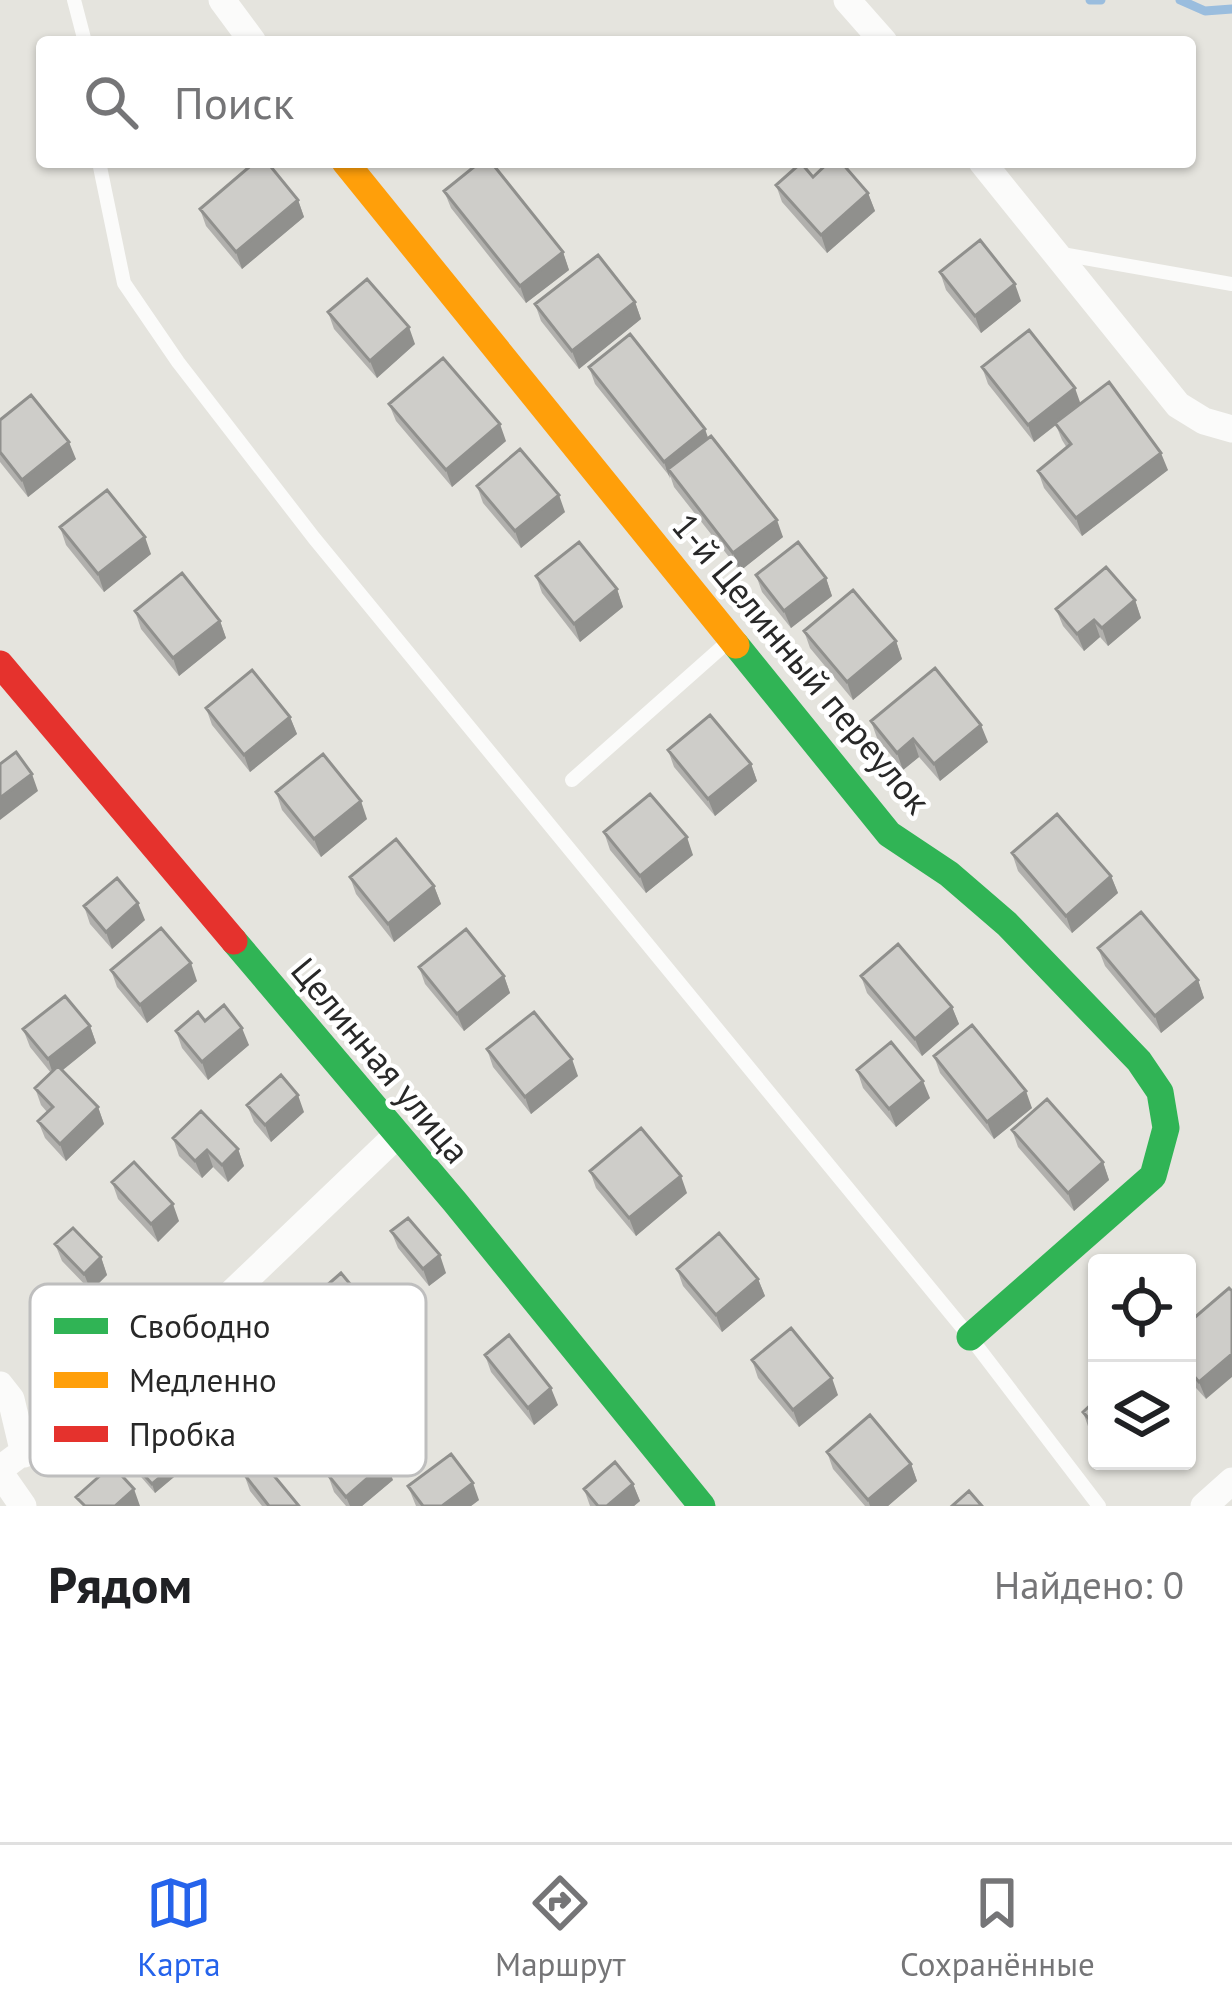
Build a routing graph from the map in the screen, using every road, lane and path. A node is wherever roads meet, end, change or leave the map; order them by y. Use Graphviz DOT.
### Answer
graph roads {
  1 [pos="74,0"];
  2 [pos="222,0"];
  3 [pos="847,0"];
  4 [pos="83,36"];
  5 [pos="249,36"];
  6 [pos="879,36"];
  7 [pos="100,168"];
  8 [pos="350,168"];
  9 [pos="987,168"];
  10 [pos="1058,253"];
  11 [pos="1232,284"];
  12 [pos="1232,429"];
  13 [pos="730,640"];
  14 [pos="0,664"];
  15 [pos="572,780"];
  16 [pos="396,1136"];
  17 [pos="241,1284"];
  18 [pos="970,1337"];
  19 [pos="0,1385"];
  20 [pos="8,1465"];
  21 [pos="1232,1481"];
  22 [pos="23,1506"];
  23 [pos="702,1506"];
  24 [pos="1100,1506"];
  25 [pos="1204,1506"];
  1 -- 4 [label="lane"];
  2 -- 5 [label="street"];
  3 -- 6 [label="street"];
  7 -- 18 [label="lane"];
  8 -- 13 [label="street, 1-й Целинный переулок"];
  9 -- 10 [label="street"];
  10 -- 11 [label="lane"];
  10 -- 12 [label="street"];
  13 -- 15 [label="lane"];
  13 -- 18 [label="street, 1-й Целинный переулок"];
  14 -- 16 [label="street, Целинная улица"];
  16 -- 17 [label="street"];
  16 -- 23 [label="street, Целинная улица"];
  18 -- 24 [label="lane"];
  19 -- 20 [label="street"];
  20 -- 22 [label="street"];
  21 -- 25 [label="street"];
}
